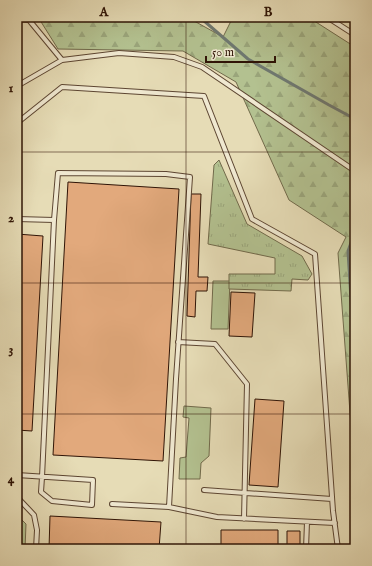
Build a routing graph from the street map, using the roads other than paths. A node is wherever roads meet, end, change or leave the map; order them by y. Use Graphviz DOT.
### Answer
graph roads {
  1 [pos="327,17"];
  2 [pos="17,19"];
  3 [pos="355,35"];
  4 [pos="62,60"];
  5 [pos="17,86"];
  6 [pos="17,124"];
  7 [pos="355,171"];
  8 [pos="17,219"];
  9 [pos="54,220"];
  10 [pos="178,342"];
  11 [pos="17,475"];
  12 [pos="42,476"];
  13 [pos="204,490"];
  14 [pos="245,493"];
  15 [pos="17,497"];
  16 [pos="332,499"];
  17 [pos="17,503"];
  18 [pos="24,504"];
  19 [pos="112,504"];
  20 [pos="170,507"];
  21 [pos="244,519"];
  22 [pos="307,522"];
  23 [pos="335,523"];
  24 [pos="36,549"];
  25 [pos="306,549"];
  26 [pos="338,549"];
  1 -- 3 [label="lane"];
  2 -- 4 [label="lane"];
  4 -- 5 [label="lane"];
  4 -- 7 [label="lane"];
  6 -- 16 [label="lane"];
  8 -- 9 [label="lane"];
  9 -- 10 [label="lane"];
  9 -- 12 [label="lane"];
  10 -- 14 [label="lane"];
  10 -- 20 [label="lane"];
  11 -- 12 [label="lane"];
  12 -- 12 [label="lane"];
  13 -- 14 [label="lane"];
  14 -- 16 [label="lane"];
  14 -- 21 [label="lane"];
  15 -- 18 [label="lane"];
  16 -- 23 [label="lane"];
  17 -- 18 [label="lane"];
  18 -- 24 [label="lane"];
  19 -- 20 [label="lane"];
  20 -- 21 [label="lane"];
  21 -- 22 [label="lane"];
  22 -- 23 [label="lane"];
  22 -- 25 [label="lane"];
  23 -- 26 [label="lane"];
}
